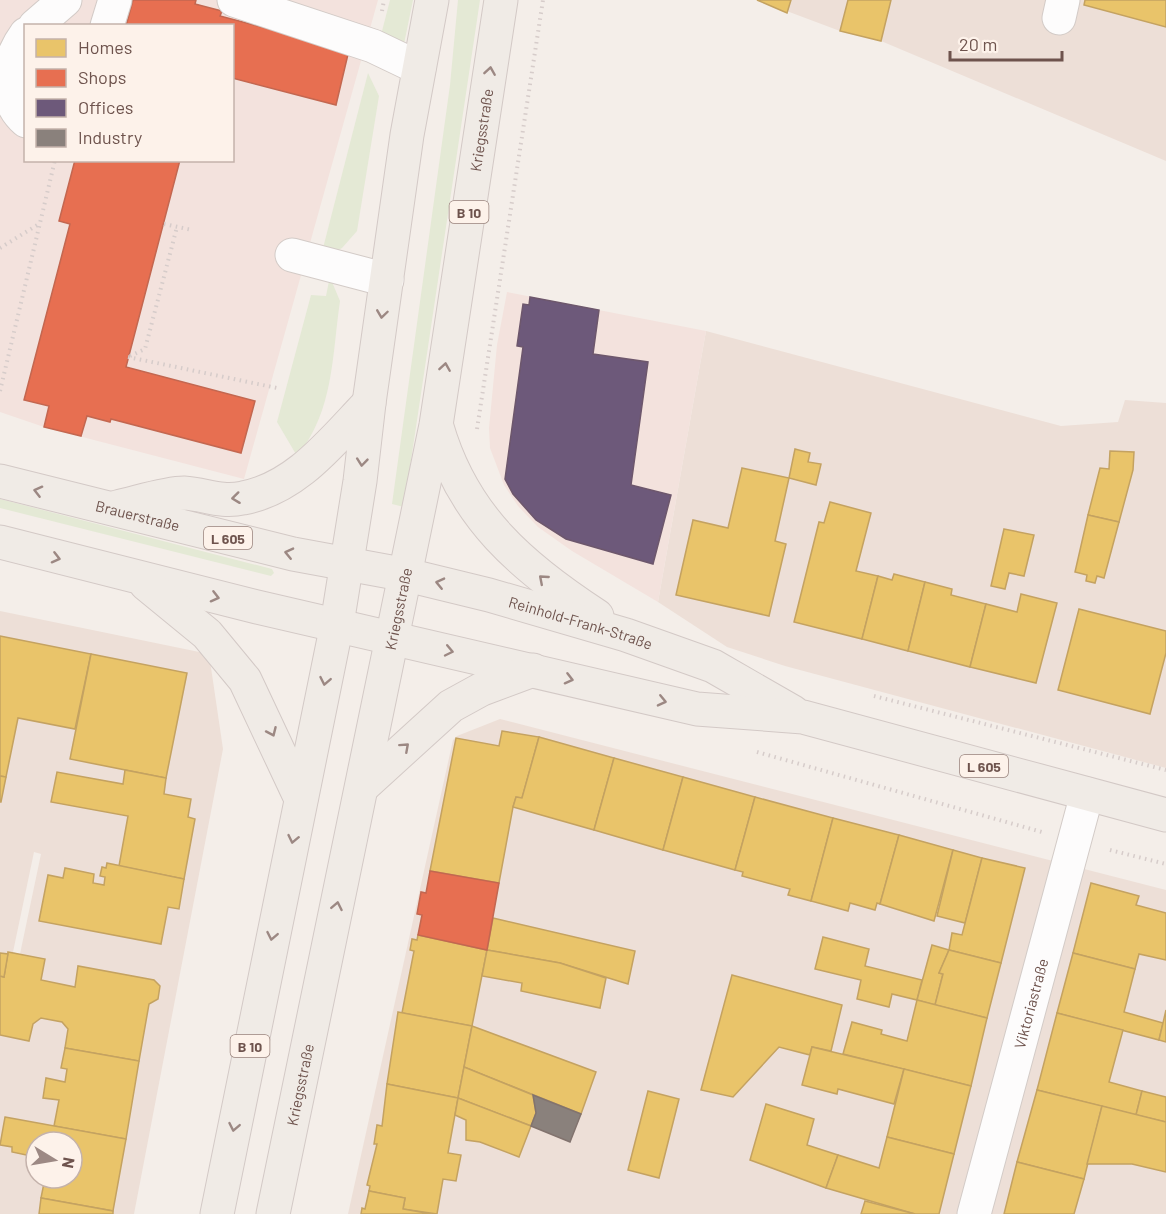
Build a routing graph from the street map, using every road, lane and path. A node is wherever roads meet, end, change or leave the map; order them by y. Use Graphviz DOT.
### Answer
graph roads {
  1 [pos="65,0"];
  2 [pos="115,0"];
  3 [pos="234,0"];
  4 [pos="432,0"];
  5 [pos="501,0"];
  6 [pos="543,0"];
  7 [pos="37,24"];
  8 [pos="108,24"];
  9 [pos="24,37"];
  10 [pos="418,68"];
  11 [pos="24,119"];
  12 [pos="55,162"];
  13 [pos="40,223"];
  14 [pos="164,224"];
  15 [pos="177,227"];
  16 [pos="192,230"];
  17 [pos="0,248"];
  18 [pos="292,255"];
  19 [pos="387,280"];
  20 [pos="277,388"];
  21 [pos="0,391"];
  22 [pos="369,403"];
  23 [pos="436,425"];
  24 [pos="475,437"];
  25 [pos="0,481"];
  26 [pos="109,509"];
  27 [pos="0,542"];
  28 [pos="347,564"];
  29 [pos="406,575"];
  30 [pos="138,577"];
  31 [pos="337,624"];
  32 [pos="626,635"];
  33 [pos="392,639"];
  34 [pos="533,670"];
  35 [pos="864,693"];
  36 [pos="803,717"];
  37 [pos="748,749"];
  38 [pos="1166,770"];
  39 [pos="362,787"];
  40 [pos="1086,794"];
  41 [pos="301,799"];
  42 [pos="1166,815"];
  43 [pos="1074,841"];
  44 [pos="1166,864"];
  45 [pos="217,1214"];
  46 [pos="273,1214"];
  47 [pos="974,1214"];
  1 -- 7 [label="street"];
  2 -- 8 [label="street"];
  3 -- 10 [label="street"];
  4 -- 10 [label="main road, B 10"];
  23 -- 5 [label="main road, Kriegsstraße / B 10, one-way"];
  6 -- 24 [label="path"];
  9 -- 11 [label="street"];
  10 -- 19 [label="main road, B 10"];
  12 -- 13 [label="path"];
  13 -- 17 [label="path"];
  13 -- 21 [label="path"];
  14 -- 15 [label="path"];
  15 -- 16 [label="path"];
  15 -- 20 [label="path"];
  18 -- 19 [label="street"];
  19 -- 22 [label="main road, B 10, one-way"];
  22 -- 26 [label="main road, one-way"];
  22 -- 28 [label="main road, B 10, one-way"];
  23 -- 29 [label="main road, Kriegsstraße / B 10"];
  32 -- 23 [label="main road, one-way"];
  26 -- 25 [label="main road, Brauerstraße / L 605, one-way"];
  28 -- 26 [label="main road, Brauerstraße / L 605, one-way"];
  27 -- 30 [label="main road, L 605, one-way"];
  28 -- 29 [label="main road, Reinhold-Frank-Straße / L 605"];
  28 -- 31 [label="main road, B 10"];
  32 -- 29 [label="main road, Reinhold-Frank-Straße / L 605, one-way"];
  29 -- 33 [label="main road, Kriegsstraße / B 10"];
  30 -- 31 [label="main road, L 605, one-way"];
  30 -- 41 [label="main road, one-way"];
  31 -- 33 [label="main road, Reinhold-Frank-Straße / L 605"];
  31 -- 41 [label="main road, B 10, one-way"];
  32 -- 36 [label="main road, Reinhold-Frank-Straße / L 605"];
  33 -- 34 [label="main road, Reinhold-Frank-Straße / L 605, one-way"];
  33 -- 39 [label="main road, Kriegsstraße / B 10"];
  34 -- 36 [label="main road, Reinhold-Frank-Straße / L 605, one-way"];
  39 -- 34 [label="main road, one-way"];
  35 -- 38 [label="path"];
  36 -- 40 [label="main road, Reinhold-Frank-Straße / L 605"];
  37 -- 43 [label="path"];
  46 -- 39 [label="main road, Kriegsstraße / B 10, one-way"];
  40 -- 42 [label="main road, Reinhold-Frank-Straße / L 605"];
  40 -- 43 [label="street, Viktoriastraße"];
  41 -- 45 [label="main road, B 10, one-way"];
  43 -- 44 [label="path"];
  43 -- 47 [label="street, Viktoriastraße"];
}
